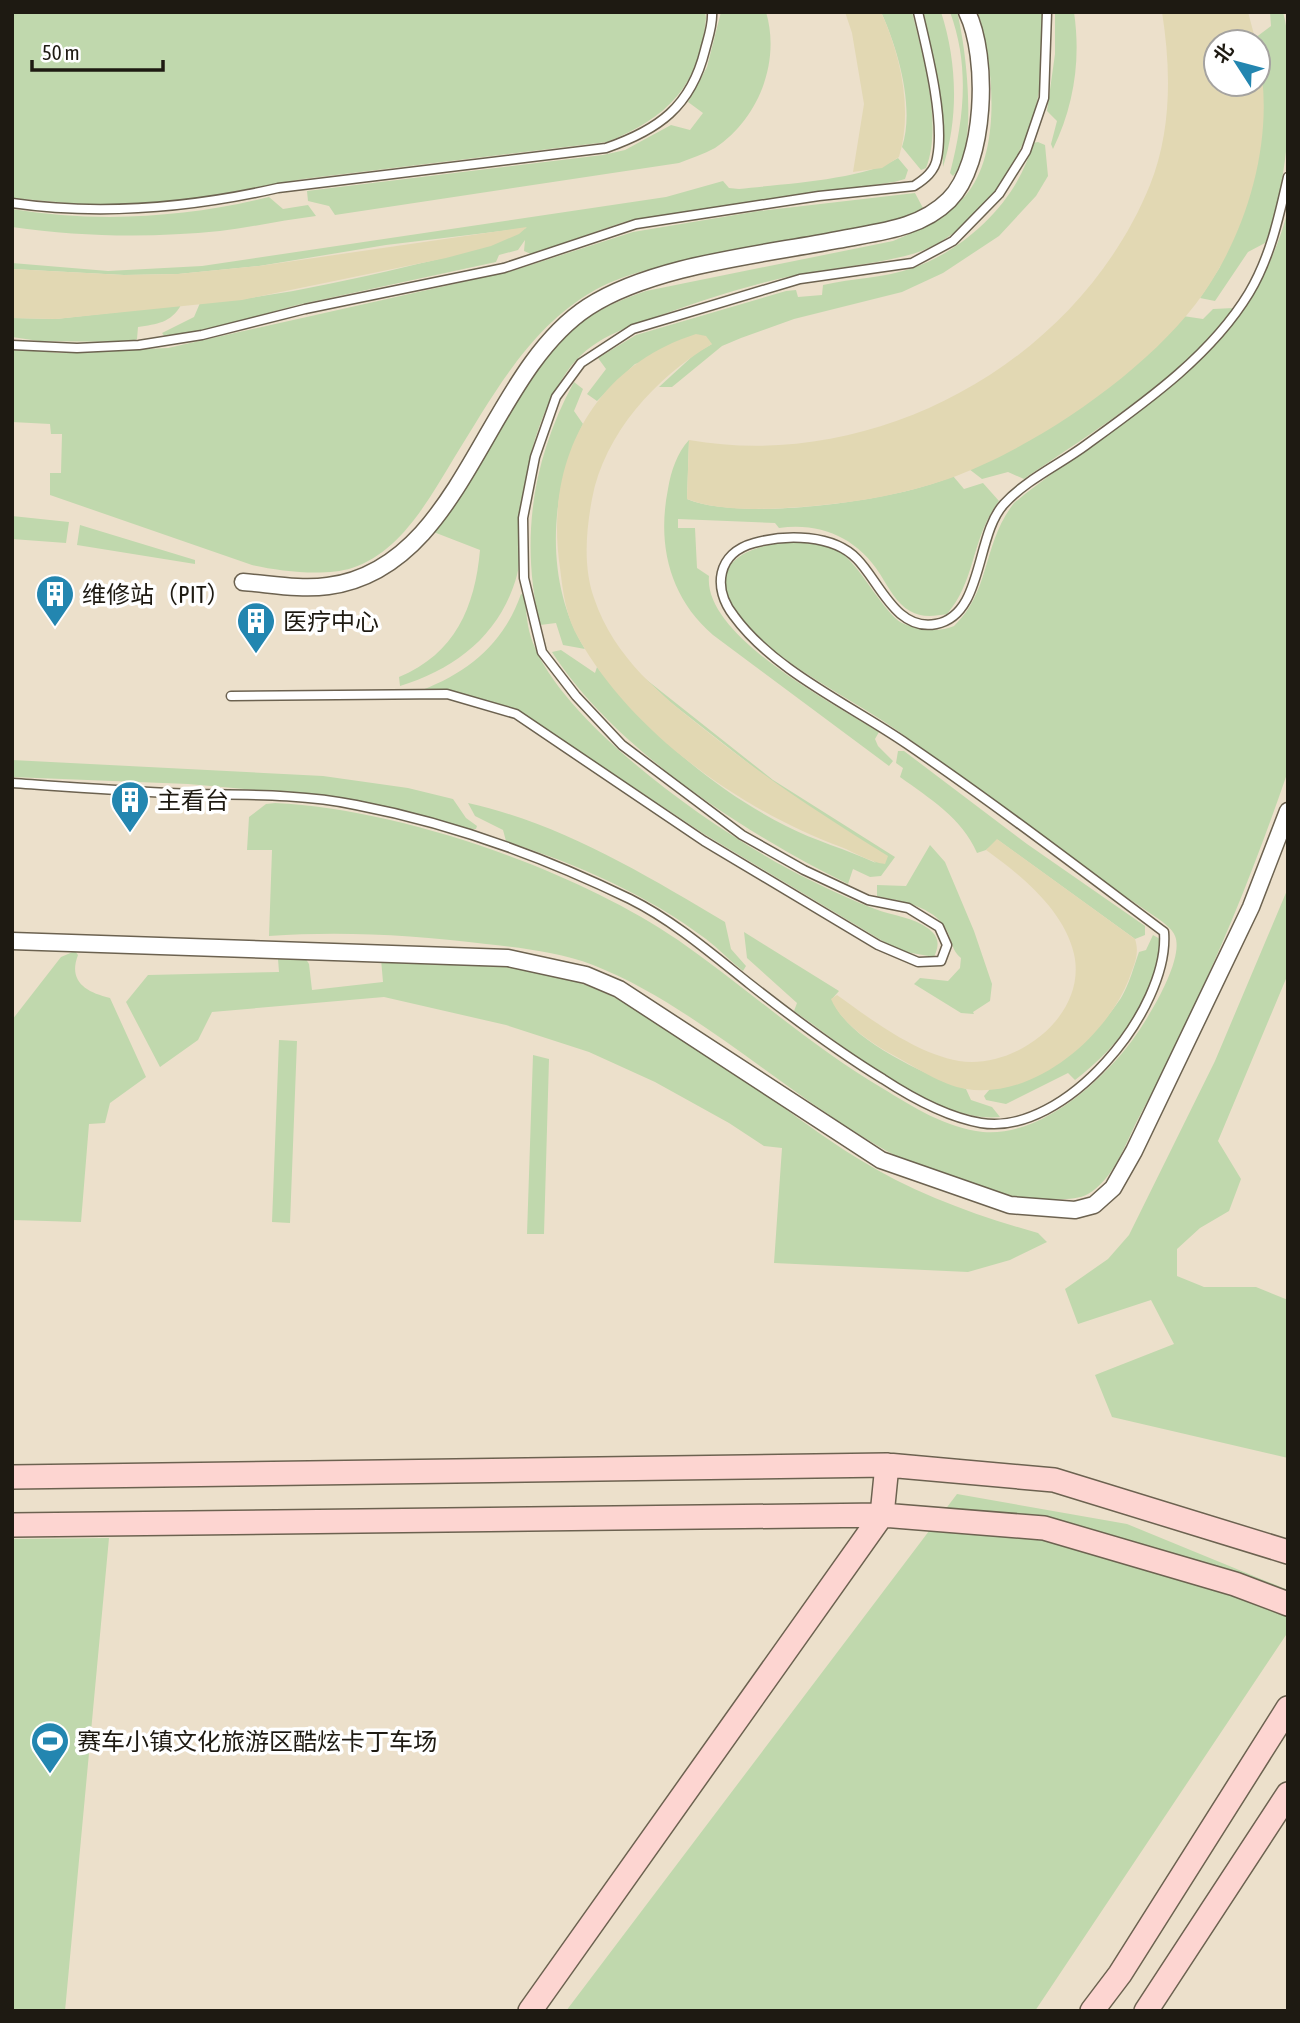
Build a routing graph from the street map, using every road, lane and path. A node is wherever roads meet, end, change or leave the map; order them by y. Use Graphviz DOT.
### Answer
graph roads {
  1 [pos="712,12"];
  2 [pos="918,12"];
  3 [pos="967,12"];
  4 [pos="1047,12"];
  5 [pos="1288,177"];
  6 [pos="12,203"];
  7 [pos="12,345"];
  8 [pos="243,582"];
  9 [pos="231,696"];
  10 [pos="12,783"];
  11 [pos="1288,811"];
  12 [pos="12,941"];
  13 [pos="887,1465"];
  14 [pos="12,1477"];
  15 [pos="883,1515"];
  16 [pos="12,1525"];
  17 [pos="1288,1552"];
  18 [pos="1288,1604"];
  19 [pos="1288,1707"];
  20 [pos="1288,1794"];
  21 [pos="530,2011"];
  22 [pos="1092,2011"];
  23 [pos="1146,2011"];
  1 -- 6 [label="lane"];
  2 -- 7 [label="lane"];
  3 -- 8 [label="street"];
  4 -- 9 [label="lane"];
  5 -- 10 [label="lane"];
  11 -- 12 [label="street"];
  13 -- 14 [label="street"];
  13 -- 15 [label="street"];
  13 -- 17 [label="street"];
  15 -- 16 [label="street"];
  15 -- 18 [label="street"];
  15 -- 21 [label="street"];
  19 -- 22 [label="street"];
  20 -- 23 [label="street"];
}
